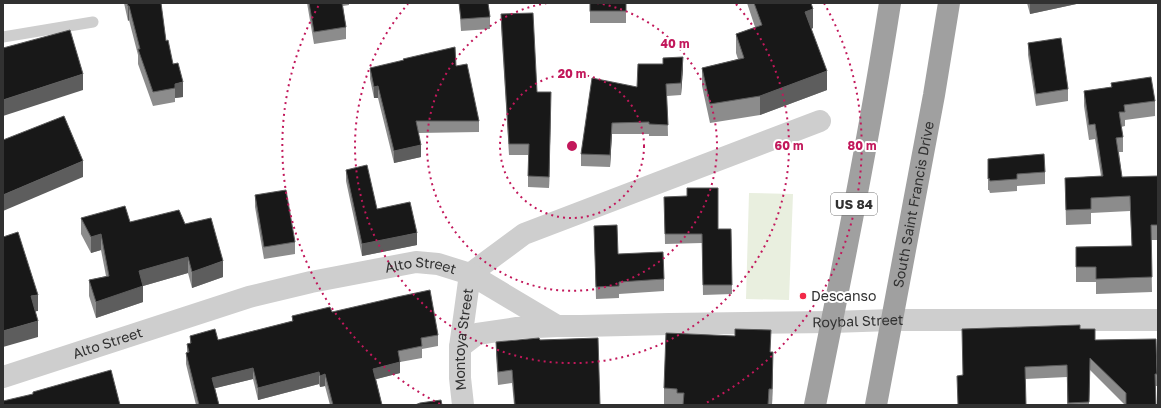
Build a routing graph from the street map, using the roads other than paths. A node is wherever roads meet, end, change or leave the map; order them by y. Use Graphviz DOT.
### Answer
graph roads {
  1 [pos="890,3"];
  2 [pos="948,3"];
  3 [pos="92,22"];
  4 [pos="3,37"];
  5 [pos="820,121"];
  6 [pos="470,274"];
  7 [pos="892,320"];
  8 [pos="1158,320"];
  9 [pos="832,322"];
  10 [pos="557,326"];
  11 [pos="460,347"];
  12 [pos="3,377"];
  13 [pos="463,405"];
  14 [pos="815,405"];
  15 [pos="876,405"];
  1 -- 9 [label="highway, US 84"];
  2 -- 7 [label="highway, South Saint Francis Drive"];
  3 -- 4 [label="lane"];
  5 -- 6 [label="street, Alto Street"];
  6 -- 10 [label="street"];
  6 -- 11 [label="street, Montoya Street"];
  6 -- 12 [label="street, Alto Street"];
  7 -- 8 [label="street, Roybal Street"];
  7 -- 9 [label="street, Roybal Street"];
  7 -- 15 [label="highway, South Saint Francis Drive"];
  9 -- 10 [label="street, Roybal Street"];
  9 -- 14 [label="highway, US 84"];
  10 -- 11 [label="street, Roybal Street"];
  11 -- 13 [label="street, Montoya Street"];
}
